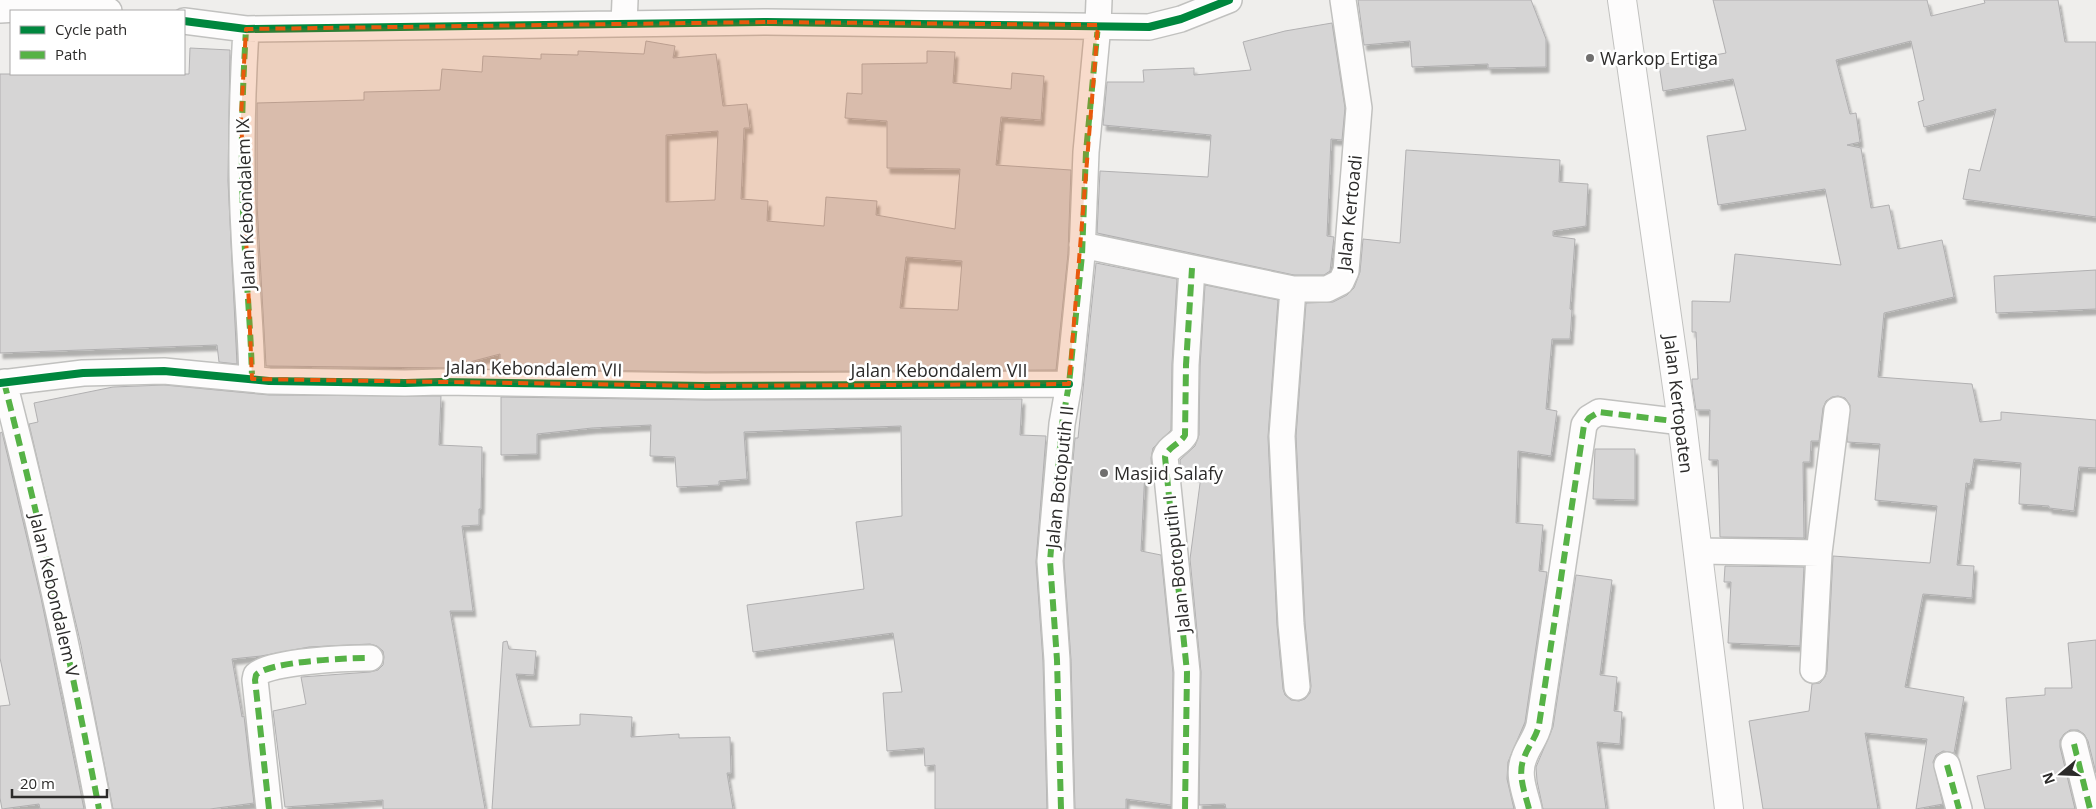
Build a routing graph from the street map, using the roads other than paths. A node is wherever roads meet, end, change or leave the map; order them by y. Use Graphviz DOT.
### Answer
graph roads {
  1 [pos="1099,0"];
  2 [pos="1229,0"];
  3 [pos="1344,0"];
  4 [pos="1622,0"];
  5 [pos="67,3"];
  6 [pos="0,10"];
  7 [pos="104,10"];
  8 [pos="624,12"];
  9 [pos="185,21"];
  10 [pos="1098,25"];
  11 [pos="246,29"];
  12 [pos="1082,245"];
  13 [pos="1192,268"];
  14 [pos="1293,289"];
  15 [pos="252,379"];
  16 [pos="2,383"];
  17 [pos="1069,384"];
  18 [pos="1837,410"];
  19 [pos="1682,422"];
  20 [pos="1697,551"];
  21 [pos="1819,554"];
  22 [pos="370,658"];
  23 [pos="1813,670"];
  24 [pos="1297,687"];
  25 [pos="2074,744"];
  26 [pos="1947,765"];
  27 [pos="99,809"];
  28 [pos="268,809"];
  29 [pos="1061,809"];
  30 [pos="1185,809"];
  31 [pos="1529,809"];
  32 [pos="1729,809"];
  33 [pos="1958,809"];
  34 [pos="2090,809"];
  1 -- 10 [label="street, Jalan Botoputih II"];
  2 -- 10 [label="street"];
  3 -- 14 [label="street, Jalan Kertoadi"];
  4 -- 19 [label="street, Jalan Kertopaten"];
  5 -- 6 [label="street"];
  5 -- 7 [label="street"];
  8 -- 10 [label="street"];
  8 -- 11 [label="street"];
  9 -- 11 [label="street"];
  10 -- 12 [label="street, Jalan Botoputih II"];
  11 -- 15 [label="street, Jalan Kebondalem IX"];
  12 -- 13 [label="street, Jalan Kertoadi"];
  12 -- 17 [label="street, Jalan Botoputih II"];
  13 -- 14 [label="street, Jalan Kertoadi"];
  13 -- 30 [label="street, Jalan Botoputih I"];
  14 -- 24 [label="street"];
  15 -- 16 [label="street, Jalan Kebondalem VII"];
  15 -- 17 [label="street, Jalan Kebondalem VII"];
  16 -- 27 [label="street, Jalan Kebondalem V"];
  17 -- 29 [label="street, Jalan Botoputih II"];
  18 -- 21 [label="street"];
  19 -- 20 [label="street, Jalan Kertopaten"];
  19 -- 31 [label="street"];
  20 -- 21 [label="street"];
  20 -- 32 [label="street, Jalan Kertopaten"];
  21 -- 23 [label="street"];
  22 -- 28 [label="street"];
  25 -- 34 [label="street"];
  26 -- 33 [label="street"];
}
